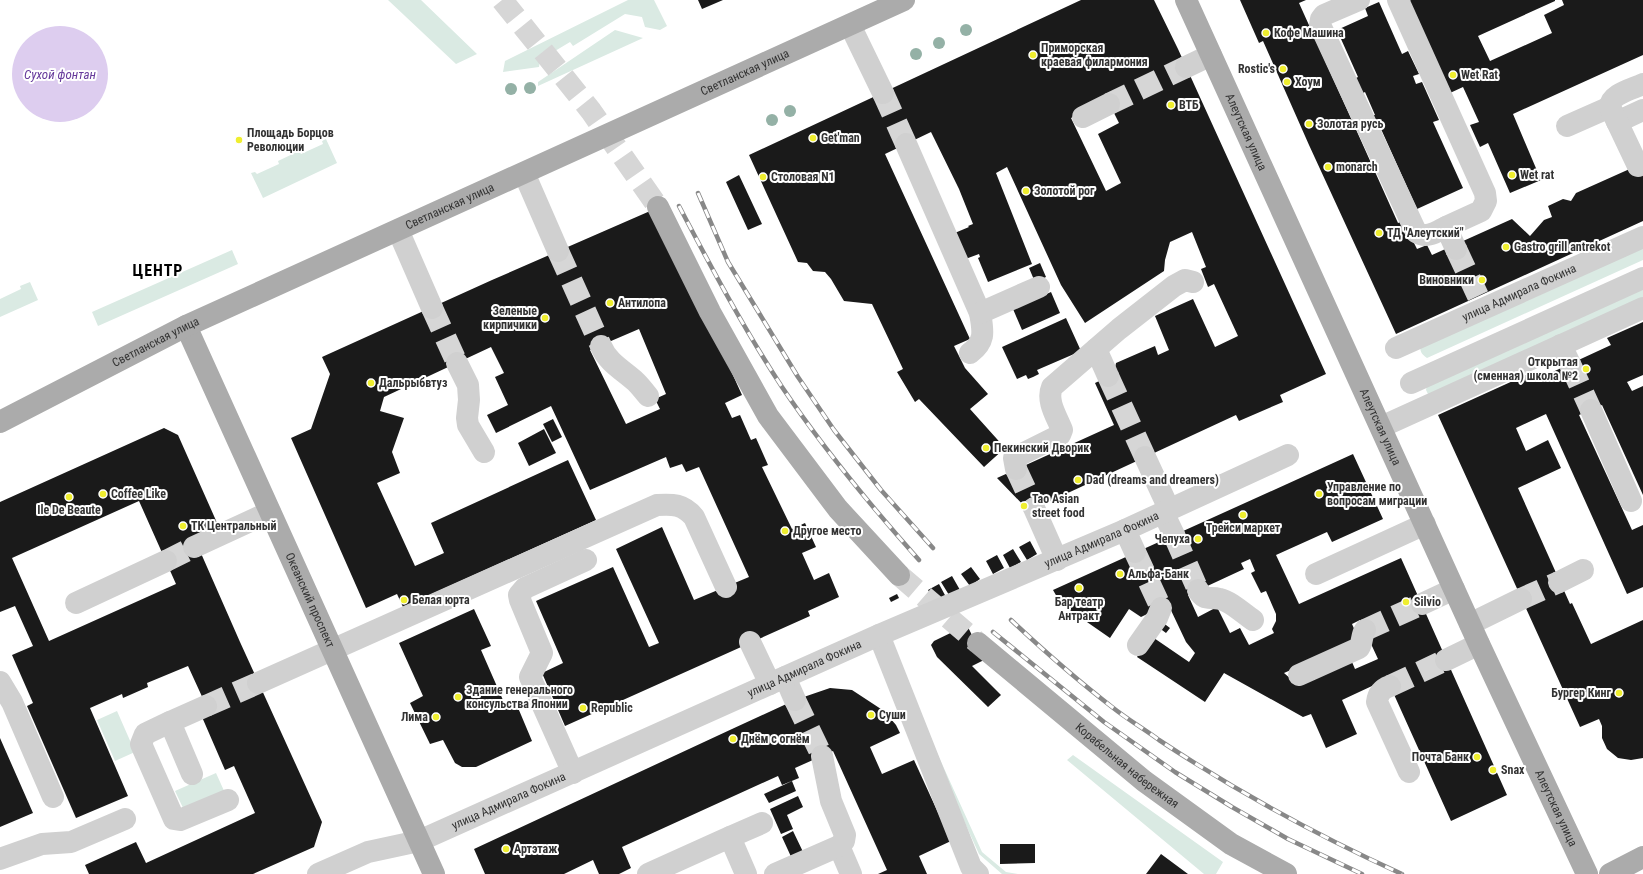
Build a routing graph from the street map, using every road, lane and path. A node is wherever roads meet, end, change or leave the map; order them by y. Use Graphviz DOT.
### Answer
graph roads {
  1 [pos="904,0"];
  2 [pos="1186,0"];
  3 [pos="1358,0"];
  4 [pos="1398,0"];
  5 [pos="850,25"];
  6 [pos="1211,55"];
  7 [pos="1186,67"];
  8 [pos="1643,84"];
  9 [pos="883,93"];
  10 [pos="1109,104"];
  11 [pos="1643,110"];
  12 [pos="1613,115"];
  13 [pos="1083,117"];
  14 [pos="1567,126"];
  15 [pos="906,144"];
  16 [pos="1637,153"];
  17 [pos="524,173"];
  18 [pos="658,207"];
  19 [pos="1446,227"];
  20 [pos="398,230"];
  21 [pos="1643,237"];
  22 [pos="1456,249"];
  23 [pos="558,251"];
  24 [pos="1643,278"];
  25 [pos="1193,282"];
  26 [pos="1039,287"];
  27 [pos="432,308"];
  28 [pos="1643,308"];
  29 [pos="980,313"];
  30 [pos="186,326"];
  31 [pos="601,346"];
  32 [pos="1396,348"];
  33 [pos="1096,349"];
  34 [pos="970,352"];
  35 [pos="457,364"];
  36 [pos="1108,376"];
  37 [pos="1411,383"];
  38 [pos="648,396"];
  39 [pos="1590,410"];
  40 [pos="0,422"];
  41 [pos="1380,427"];
  42 [pos="484,452"];
  43 [pos="1288,455"];
  44 [pos="1145,457"];
  45 [pos="1016,469"];
  46 [pos="1631,501"];
  47 [pos="1034,508"];
  48 [pos="1166,510"];
  49 [pos="270,512"];
  50 [pos="1425,524"];
  51 [pos="1125,530"];
  52 [pos="1174,535"];
  53 [pos="194,548"];
  54 [pos="1135,552"];
  55 [pos="586,560"];
  56 [pos="1057,560"];
  57 [pos="166,561"];
  58 [pos="1583,570"];
  59 [pos="1316,574"];
  60 [pos="899,575"];
  61 [pos="1559,582"];
  62 [pos="726,587"];
  63 [pos="1454,589"];
  64 [pos="1198,590"];
  65 [pos="1522,599"];
  66 [pos="76,603"];
  67 [pos="1422,604"];
  68 [pos="1161,608"];
  69 [pos="1253,620"];
  70 [pos="1470,624"];
  71 [pos="1365,630"];
  72 [pos="880,635"];
  73 [pos="750,642"];
  74 [pos="978,643"];
  75 [pos="1479,644"];
  76 [pos="1138,645"];
  77 [pos="333,650"];
  78 [pos="1446,660"];
  79 [pos="1299,675"];
  80 [pos="777,680"];
  81 [pos="0,682"];
  82 [pos="258,683"];
  83 [pos="1390,686"];
  84 [pos="795,700"];
  85 [pos="206,706"];
  86 [pos="170,722"];
  87 [pos="822,756"];
  88 [pos="1409,772"];
  89 [pos="573,773"];
  90 [pos="192,774"];
  91 [pos="53,798"];
  92 [pos="228,800"];
  93 [pos="125,819"];
  94 [pos="762,823"];
  95 [pos="730,837"];
  96 [pos="419,841"];
  97 [pos="839,846"];
  98 [pos="1643,858"];
  99 [pos="0,859"];
  100 [pos="318,874"];
  101 [pos="434,874"];
  102 [pos="648,874"];
  103 [pos="746,874"];
  104 [pos="775,874"];
  105 [pos="851,874"];
  106 [pos="978,874"];
  107 [pos="1286,874"];
  108 [pos="1587,874"];
  109 [pos="1610,874"];
  1 -- 5 [label="main road, Светланская улица"];
  2 -- 6 [label="main road, Алеутская улица"];
  3 -- 19 [label="street"];
  4 -- 19 [label="street"];
  5 -- 9 [label="street"];
  5 -- 17 [label="main road, Светланская улица"];
  6 -- 7 [label="street"];
  6 -- 41 [label="main road, Алеутская улица"];
  8 -- 12 [label="street"];
  10 -- 13 [label="street"];
  11 -- 12 [label="street"];
  12 -- 14 [label="street"];
  12 -- 16 [label="street"];
  15 -- 29 [label="street"];
  17 -- 20 [label="main road, Светланская улица"];
  17 -- 23 [label="street"];
  18 -- 60 [label="main road"];
  19 -- 22 [label="street"];
  20 -- 27 [label="street"];
  20 -- 30 [label="main road, Светланская улица"];
  21 -- 32 [label="street, улица Адмирала Фокина"];
  24 -- 37 [label="street"];
  25 -- 33 [label="street"];
  26 -- 29 [label="street"];
  28 -- 41 [label="street"];
  29 -- 34 [label="street"];
  30 -- 40 [label="main road, Светланская улица"];
  30 -- 49 [label="main road, Океанский проспект"];
  31 -- 38 [label="street"];
  33 -- 36 [label="street"];
  33 -- 45 [label="street"];
  35 -- 42 [label="street"];
  39 -- 46 [label="street"];
  41 -- 50 [label="main road, Алеутская улица"];
  43 -- 48 [label="street, улица Адмирала Фокина"];
  44 -- 48 [label="street"];
  47 -- 56 [label="street"];
  48 -- 51 [label="street, улица Адмирала Фокина"];
  48 -- 52 [label="street"];
  49 -- 53 [label="street"];
  49 -- 77 [label="main road, Океанский проспект"];
  50 -- 59 [label="street"];
  50 -- 63 [label="main road, Алеутская улица"];
  51 -- 54 [label="street"];
  51 -- 56 [label="street, улица Адмирала Фокина"];
  55 -- 89 [label="street"];
  56 -- 72 [label="street, улица Адмирала Фокина"];
  57 -- 66 [label="street"];
  58 -- 61 [label="street"];
  62 -- 77 [label="street"];
  63 -- 67 [label="street"];
  63 -- 70 [label="main road, Алеутская улица"];
  64 -- 69 [label="street"];
  65 -- 70 [label="street"];
  68 -- 76 [label="street"];
  70 -- 75 [label="main road, Алеутская улица"];
  71 -- 79 [label="street"];
  72 -- 80 [label="street, улица Адмирала Фокина"];
  72 -- 106 [label="street"];
  73 -- 80 [label="street"];
  74 -- 107 [label="main road, Корабельная набережная"];
  75 -- 78 [label="street"];
  75 -- 108 [label="main road, Алеутская улица"];
  77 -- 82 [label="street"];
  77 -- 96 [label="main road, Океанский проспект"];
  80 -- 84 [label="street"];
  80 -- 89 [label="street, улица Адмирала Фокина"];
  81 -- 91 [label="street"];
  83 -- 88 [label="street"];
  85 -- 86 [label="street"];
  86 -- 90 [label="street"];
  86 -- 92 [label="street"];
  87 -- 97 [label="street"];
  89 -- 96 [label="street, улица Адмирала Фокина"];
  93 -- 99 [label="street"];
  94 -- 95 [label="street"];
  95 -- 102 [label="street"];
  95 -- 103 [label="street"];
  96 -- 100 [label="street, улица Адмирала Фокина"];
  96 -- 101 [label="main road, Океанский проспект"];
  97 -- 104 [label="street"];
  97 -- 105 [label="street"];
  98 -- 109 [label="main road"];
}
